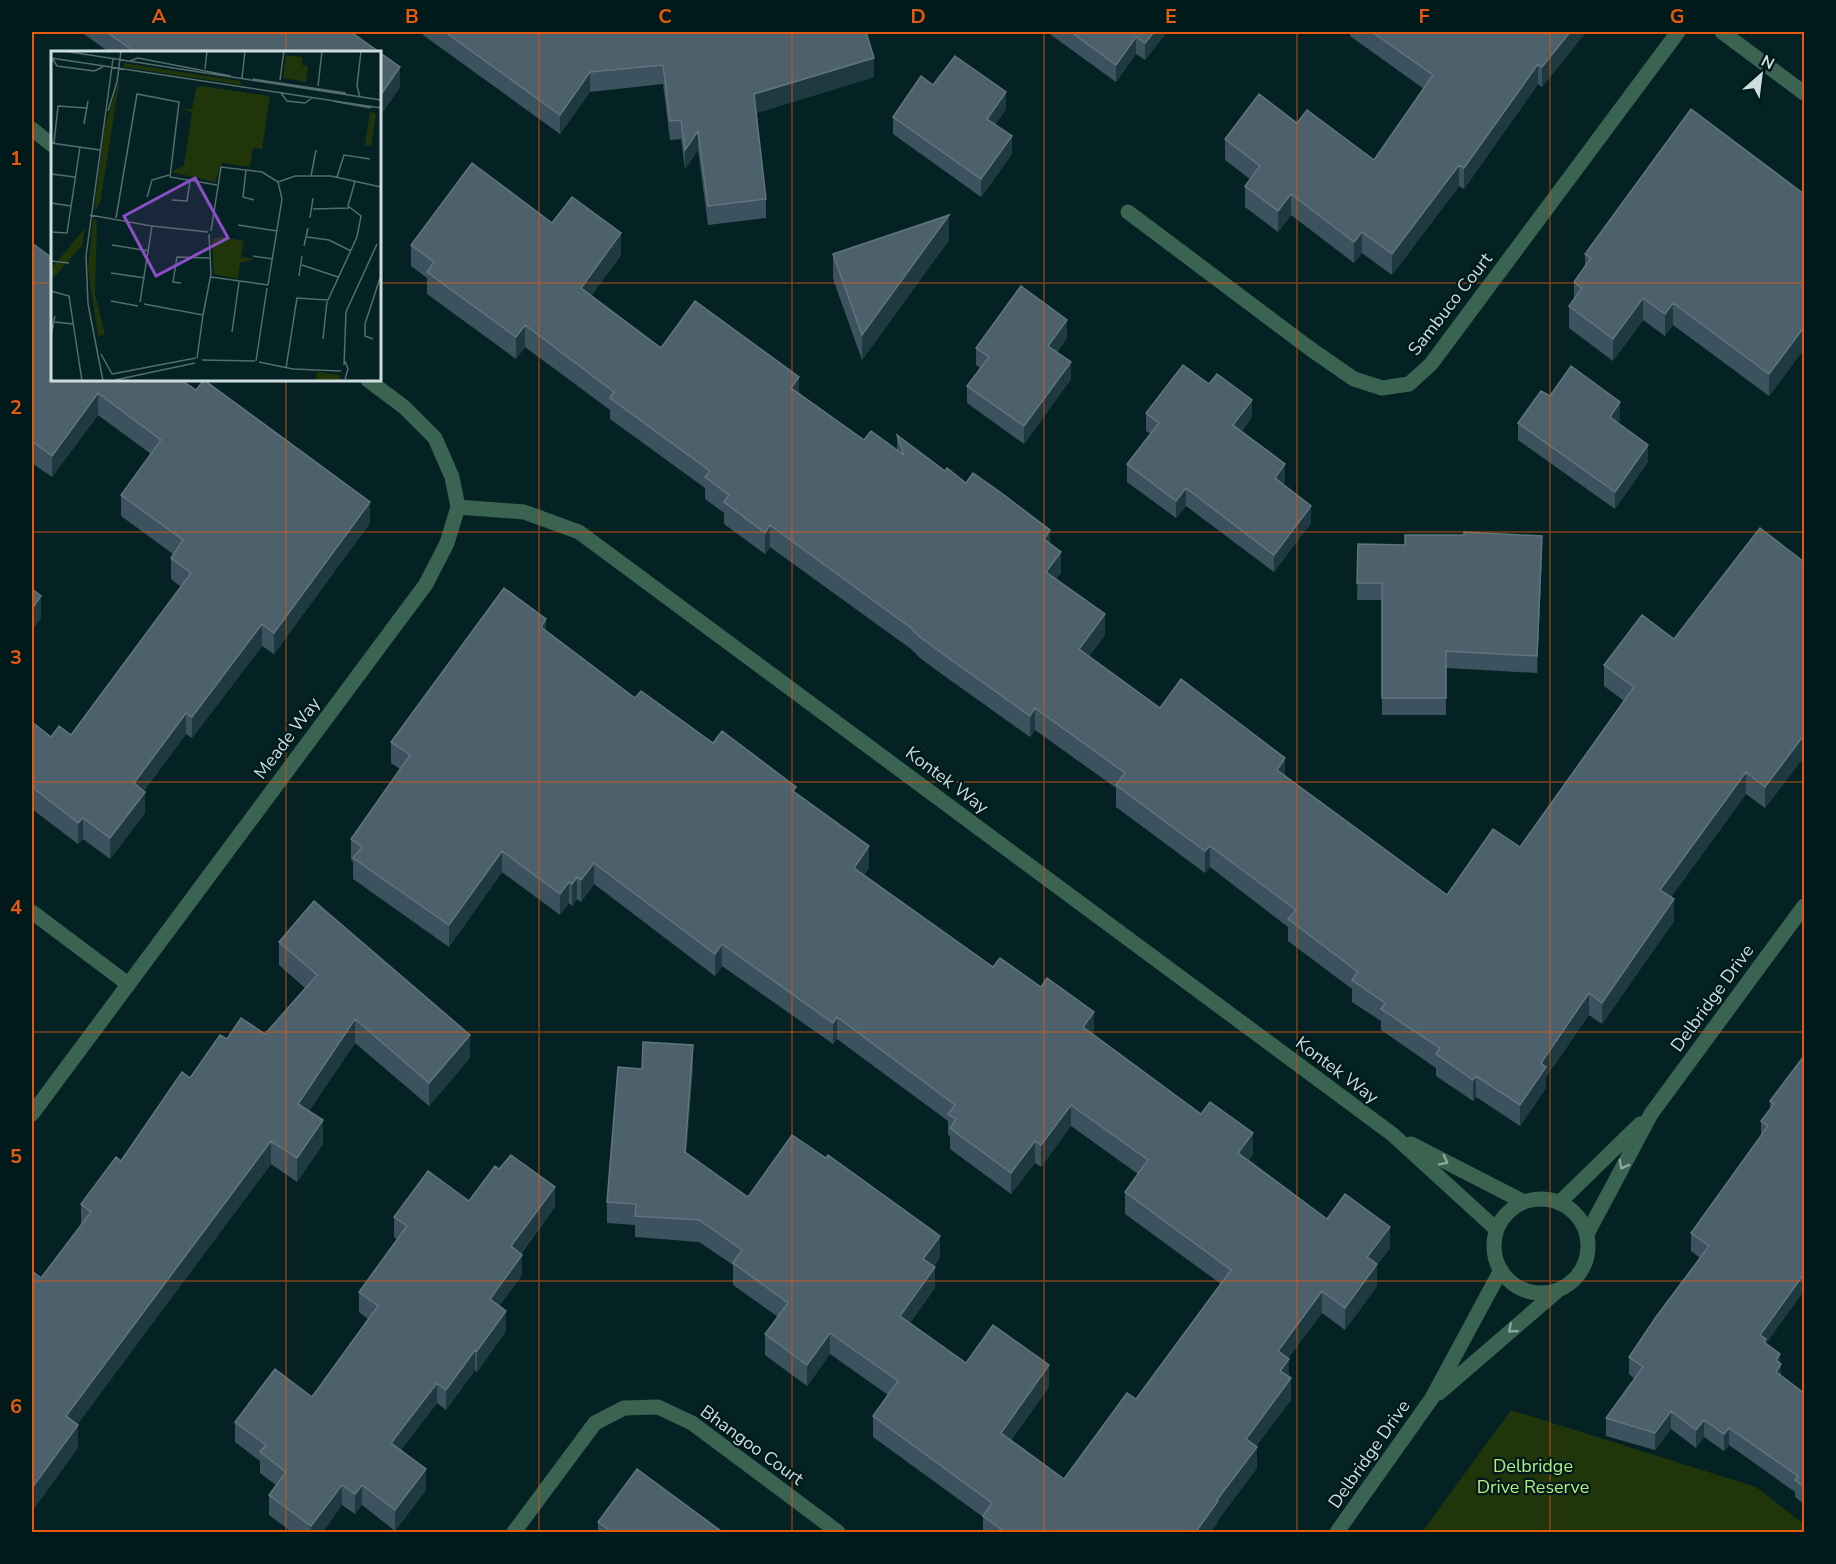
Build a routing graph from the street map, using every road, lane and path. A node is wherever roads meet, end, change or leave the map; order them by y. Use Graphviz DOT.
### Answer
graph roads {
  1 [pos="1678,32"];
  2 [pos="1722,32"];
  3 [pos="1804,93"];
  4 [pos="32,129"];
  5 [pos="51,143"];
  6 [pos="1128,212"];
  7 [pos="369,381"];
  8 [pos="458,507"];
  9 [pos="1804,906"];
  10 [pos="32,912"];
  11 [pos="128,984"];
  12 [pos="32,1114"];
  13 [pos="1651,1114"];
  14 [pos="1392,1134"];
  15 [pos="1524,1202"];
  16 [pos="1559,1203"];
  17 [pos="1496,1229"];
  18 [pos="1587,1234"];
  19 [pos="1501,1270"];
  20 [pos="1557,1291"];
  21 [pos="1432,1398"];
  22 [pos="514,1533"];
  23 [pos="838,1533"];
  24 [pos="1337,1533"];
  1 -- 6 [label="street, Sambuco Court"];
  2 -- 3 [label="street"];
  4 -- 5 [label="street"];
  7 -- 8 [label="street, Meade Way"];
  8 -- 11 [label="street, Meade Way"];
  8 -- 14 [label="street, Kontek Way"];
  9 -- 13 [label="street, Delbridge Drive"];
  10 -- 11 [label="street"];
  11 -- 12 [label="street, Meade Way"];
  13 -- 16 [label="street, Delbridge Drive"];
  13 -- 18 [label="street, Delbridge Drive, one-way"];
  14 -- 15 [label="street, Kontek Way, one-way"];
  14 -- 17 [label="street, Kontek Way"];
  15 -- 16 [label="street"];
  15 -- 17 [label="street"];
  16 -- 18 [label="street"];
  17 -- 19 [label="street"];
  18 -- 20 [label="street"];
  19 -- 20 [label="street"];
  19 -- 21 [label="street, Delbridge Drive"];
  20 -- 21 [label="street, Delbridge Drive, one-way"];
  21 -- 24 [label="street, Delbridge Drive"];
  22 -- 23 [label="street, Bhangoo Court"];
}
